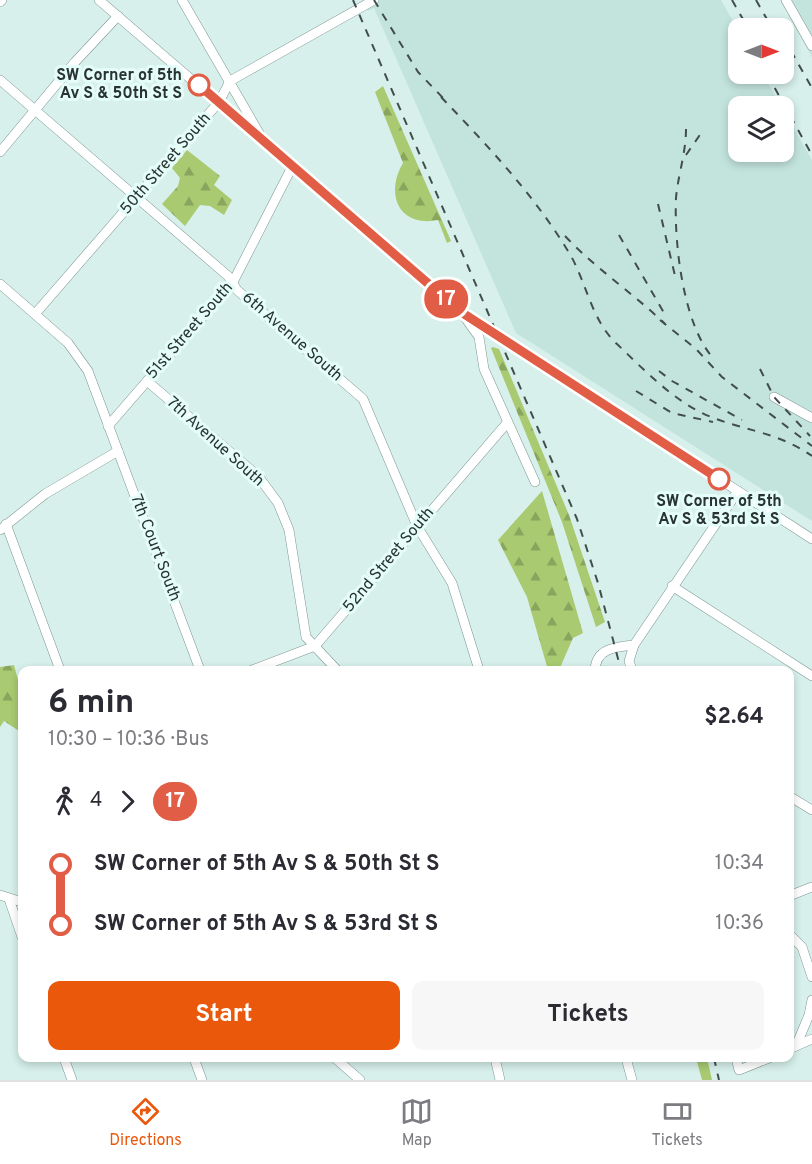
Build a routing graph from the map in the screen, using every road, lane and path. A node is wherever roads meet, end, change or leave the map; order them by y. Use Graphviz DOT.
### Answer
graph roads {
  1 [pos="99,0"];
  2 [pos="182,0"];
  3 [pos="374,0"];
  4 [pos="786,0"];
  5 [pos="118,16"];
  6 [pos="812,46"];
  7 [pos="0,80"];
  8 [pos="230,81"];
  9 [pos="219,102"];
  10 [pos="35,110"];
  11 [pos="262,139"];
  12 [pos="0,152"];
  13 [pos="293,165"];
  14 [pos="136,198"];
  15 [pos="233,282"];
  16 [pos="0,284"];
  17 [pos="461,312"];
  18 [pos="35,314"];
  19 [pos="147,381"];
  20 [pos="774,397"];
  21 [pos="812,418"];
  22 [pos="507,423"];
  23 [pos="108,426"];
  24 [pos="118,451"];
  25 [pos="535,482"];
  26 [pos="738,490"];
  27 [pos="417,526"];
  28 [pos="3,527"];
  29 [pos="812,539"];
  30 [pos="672,586"];
  31 [pos="634,645"];
  32 [pos="315,646"];
  33 [pos="58,666"];
  34 [pos="199,666"];
  35 [pos="262,666"];
  36 [pos="333,666"];
  37 [pos="478,666"];
  38 [pos="596,666"];
  39 [pos="632,666"];
  40 [pos="812,676"];
  41 [pos="794,799"];
  42 [pos="812,810"];
  43 [pos="812,887"];
  44 [pos="794,894"];
  45 [pos="5,897"];
  46 [pos="18,928"];
  47 [pos="794,939"];
  48 [pos="810,960"];
  49 [pos="812,977"];
  50 [pos="812,1000"];
  51 [pos="812,1040"];
  52 [pos="794,1044"];
  53 [pos="794,1047"];
  54 [pos="65,1062"];
  55 [pos="195,1062"];
  56 [pos="340,1062"];
  57 [pos="496,1062"];
  58 [pos="627,1062"];
  59 [pos="737,1062"];
  60 [pos="759,1062"];
  61 [pos="72,1080"];
  62 [pos="202,1080"];
  63 [pos="360,1080"];
  64 [pos="500,1080"];
  65 [pos="632,1080"];
  1 -- 5 [label="street"];
  2 -- 8 [label="street"];
  3 -- 8 [label="street"];
  4 -- 6 [label="street"];
  5 -- 9 [label="street"];
  5 -- 10 [label="street"];
  7 -- 10 [label="street, 6th Avenue South"];
  8 -- 9 [label="street, 50th Street South"];
  8 -- 11 [label="street"];
  9 -- 11 [label="street"];
  9 -- 14 [label="street, 50th Street South"];
  10 -- 12 [label="street"];
  10 -- 14 [label="street, 6th Avenue South"];
  11 -- 13 [label="street"];
  13 -- 15 [label="street, 51st Street South"];
  13 -- 17 [label="street"];
  14 -- 15 [label="street, 6th Avenue South"];
  14 -- 18 [label="street, 50th Street South"];
  15 -- 19 [label="street, 51st Street South"];
  15 -- 27 [label="street, 6th Avenue South"];
  16 -- 18 [label="street"];
  17 -- 22 [label="street"];
  17 -- 26 [label="street"];
  18 -- 23 [label="street"];
  19 -- 23 [label="street, 51st Street South"];
  19 -- 32 [label="street, 7th Avenue South"];
  20 -- 21 [label="street"];
  22 -- 25 [label="street"];
  22 -- 27 [label="street, 52nd Street South"];
  23 -- 24 [label="street, 7th Court South"];
  24 -- 28 [label="street"];
  24 -- 34 [label="street, 7th Court South"];
  26 -- 29 [label="street"];
  26 -- 30 [label="street"];
  27 -- 32 [label="street, 52nd Street South"];
  27 -- 37 [label="street, 6th Avenue South"];
  28 -- 33 [label="street"];
  30 -- 31 [label="street"];
  30 -- 40 [label="street"];
  31 -- 38 [label="street"];
  31 -- 39 [label="street"];
  32 -- 35 [label="street, 52nd Street South"];
  32 -- 36 [label="street, 7th Avenue South"];
  41 -- 42 [label="street"];
  43 -- 44 [label="street"];
  45 -- 46 [label="street"];
  47 -- 48 [label="street"];
  48 -- 49 [label="street"];
  50 -- 52 [label="street"];
  51 -- 53 [label="street"];
  54 -- 61 [label="street"];
  55 -- 62 [label="street"];
  56 -- 63 [label="street"];
  57 -- 64 [label="street"];
  58 -- 65 [label="street"];
  59 -- 60 [label="street"];
}
